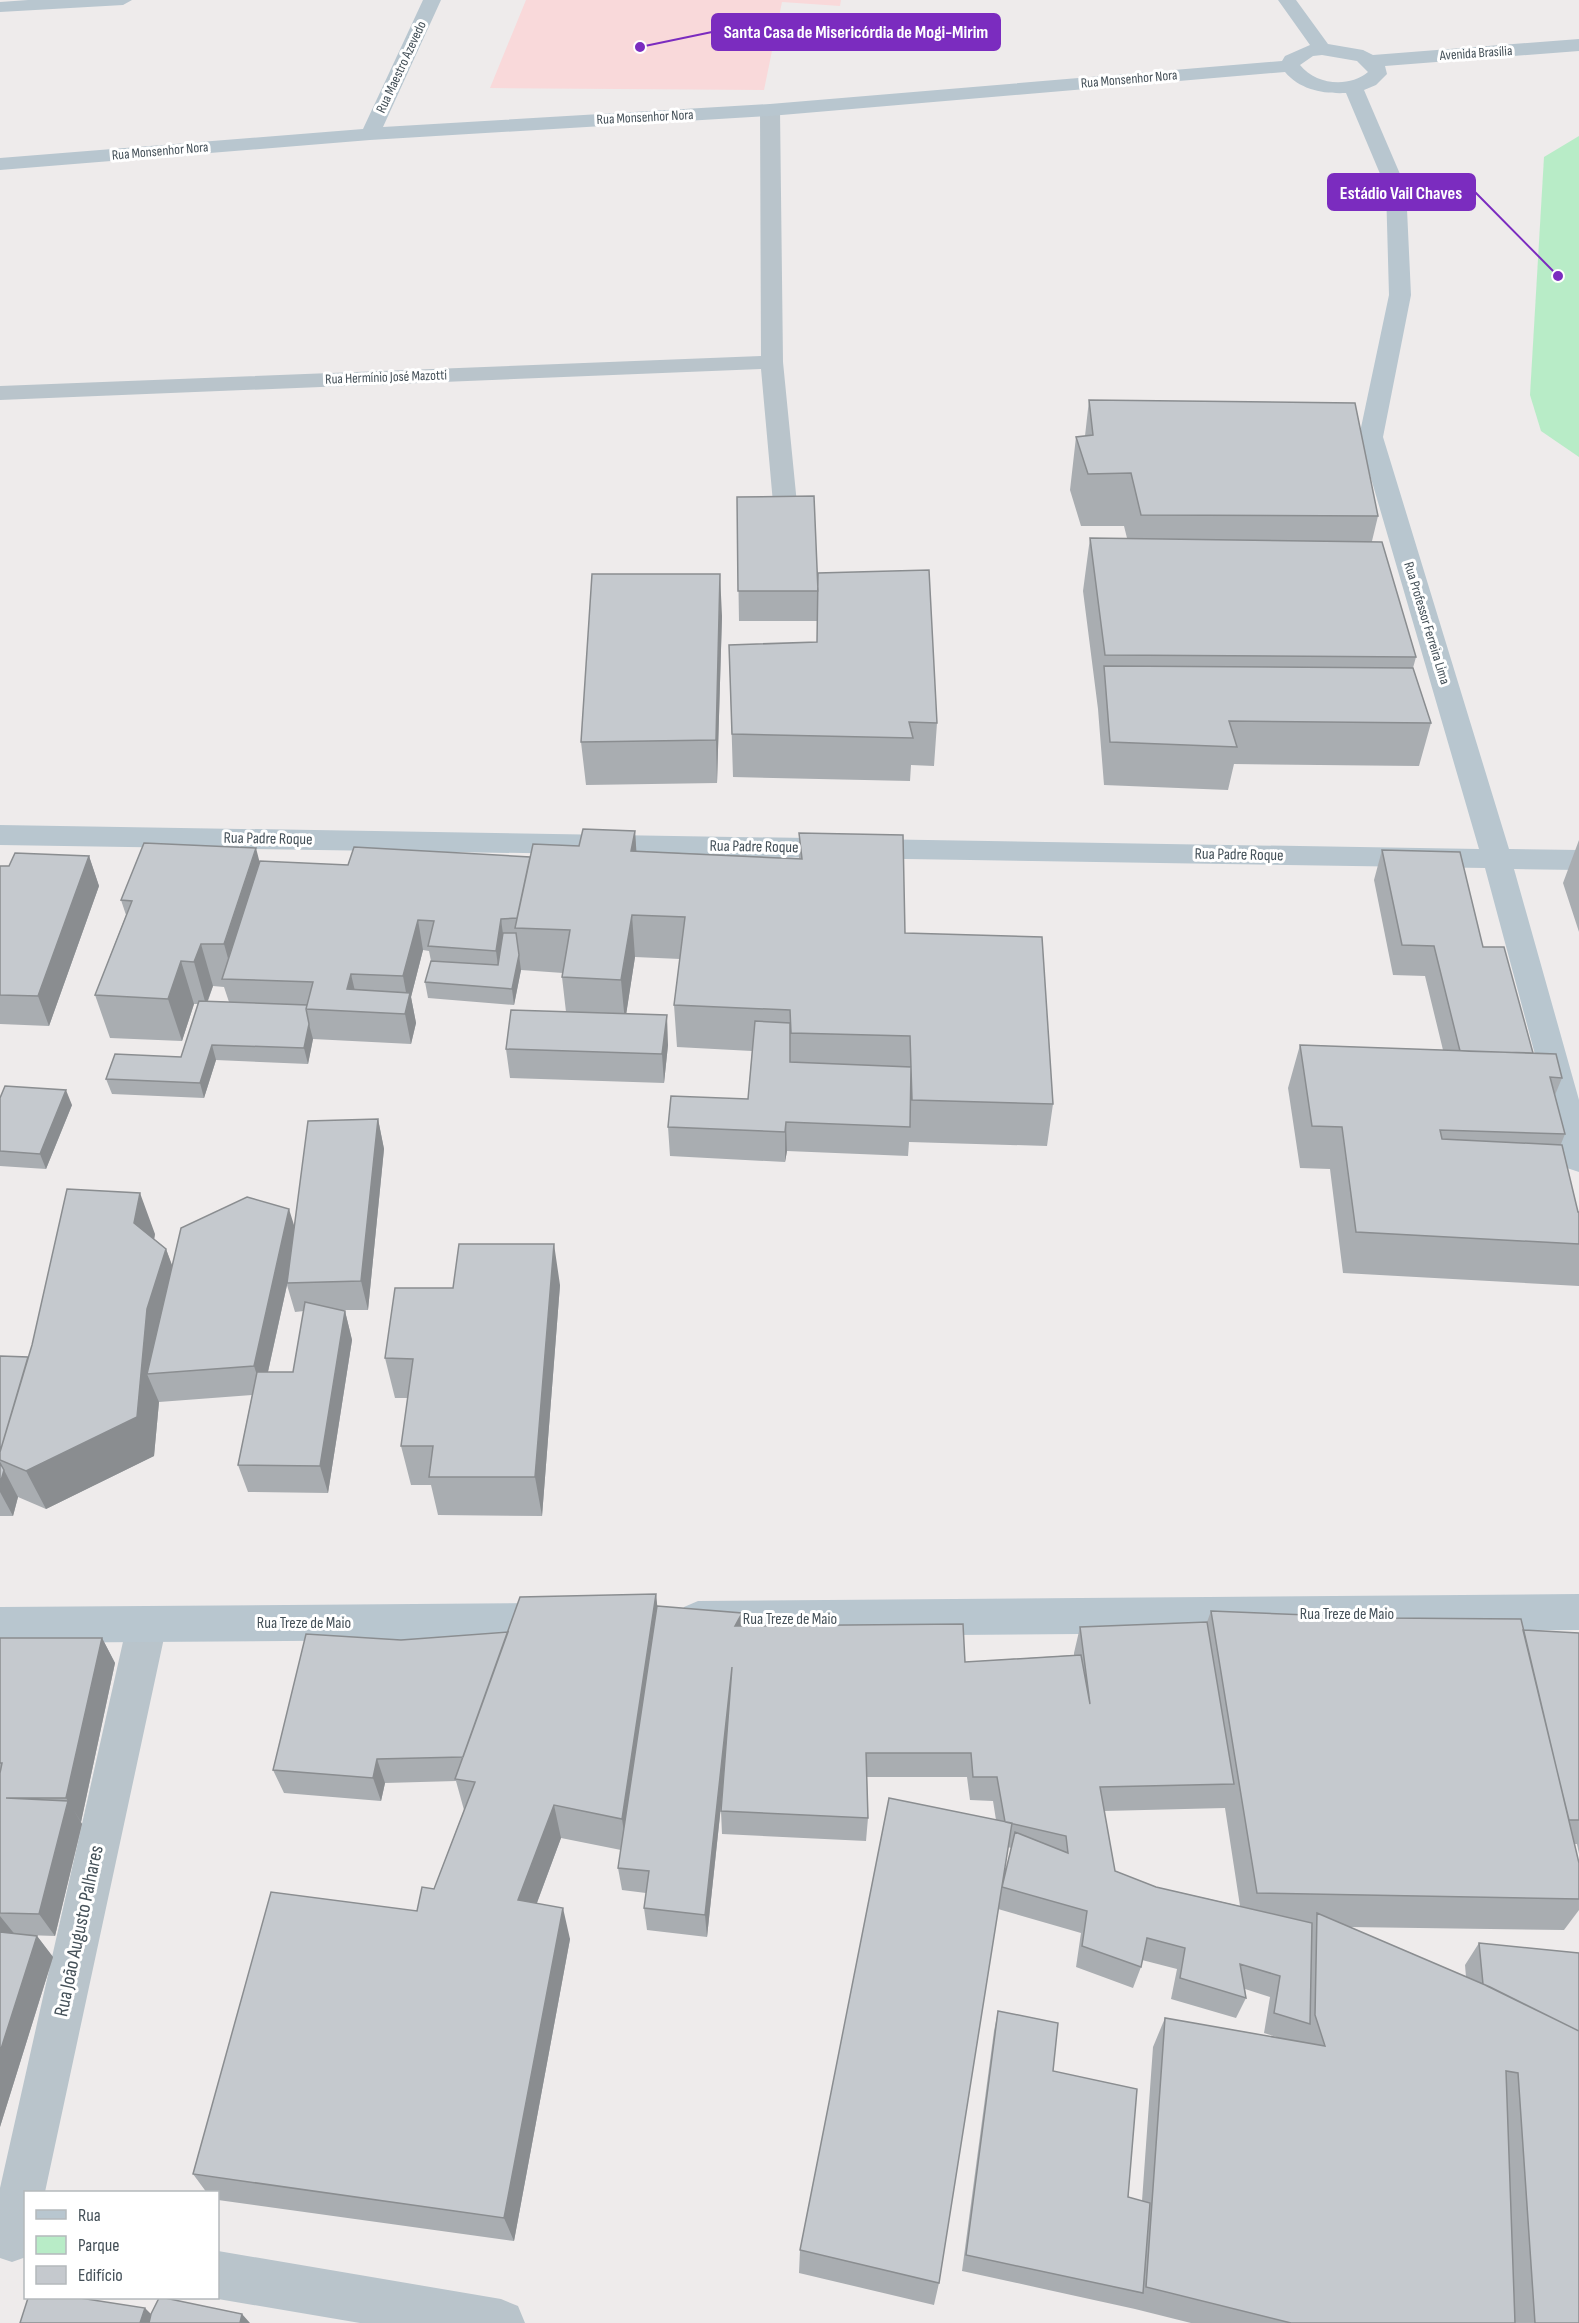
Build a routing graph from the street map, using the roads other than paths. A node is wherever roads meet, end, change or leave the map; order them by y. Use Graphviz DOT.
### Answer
graph roads {
  1 [pos="123,0"];
  2 [pos="432,0"];
  3 [pos="1287,0"];
  4 [pos="0,7"];
  5 [pos="1579,45"];
  6 [pos="1322,49"];
  7 [pos="1372,61"];
  8 [pos="1290,66"];
  9 [pos="1353,86"];
  10 [pos="770,110"];
  11 [pos="370,134"];
  12 [pos="0,164"];
  13 [pos="772,362"];
  14 [pos="0,393"];
  15 [pos="786,514"];
  16 [pos="0,835"];
  17 [pos="1497,859"];
  18 [pos="1579,860"];
  19 [pos="1579,1159"];
  20 [pos="1579,1612"];
  21 [pos="588,1620"];
  22 [pos="660,1620"];
  23 [pos="147,1624"];
  24 [pos="0,1625"];
  25 [pos="12,2239"];
  26 [pos="219,2275"];
  27 [pos="501,2323"];
  1 -- 4 [label="street"];
  2 -- 11 [label="street, Rua Maestro Azevedo"];
  3 -- 6 [label="street"];
  5 -- 7 [label="street, Avenida Brasília"];
  6 -- 7 [label="street"];
  6 -- 8 [label="street"];
  7 -- 9 [label="street"];
  8 -- 9 [label="street"];
  8 -- 10 [label="street, Rua Monsenhor Nora"];
  9 -- 17 [label="street, Rua Professor Ferreira Lima"];
  10 -- 11 [label="street, Rua Monsenhor Nora"];
  10 -- 13 [label="street"];
  11 -- 12 [label="street, Rua Monsenhor Nora"];
  13 -- 14 [label="street, Rua Hermínio José Mazotti"];
  13 -- 15 [label="street"];
  16 -- 17 [label="street, Rua Padre Roque"];
  17 -- 18 [label="street, Rua Padre Roque"];
  17 -- 19 [label="street, Rua Professor Ferreira Lima"];
  20 -- 22 [label="street, Rua Treze de Maio"];
  21 -- 23 [label="street, Rua Treze de Maio"];
  23 -- 24 [label="street, Rua Treze de Maio"];
  23 -- 25 [label="street, Rua João Augusto Palhares"];
  26 -- 27 [label="street"];
}
